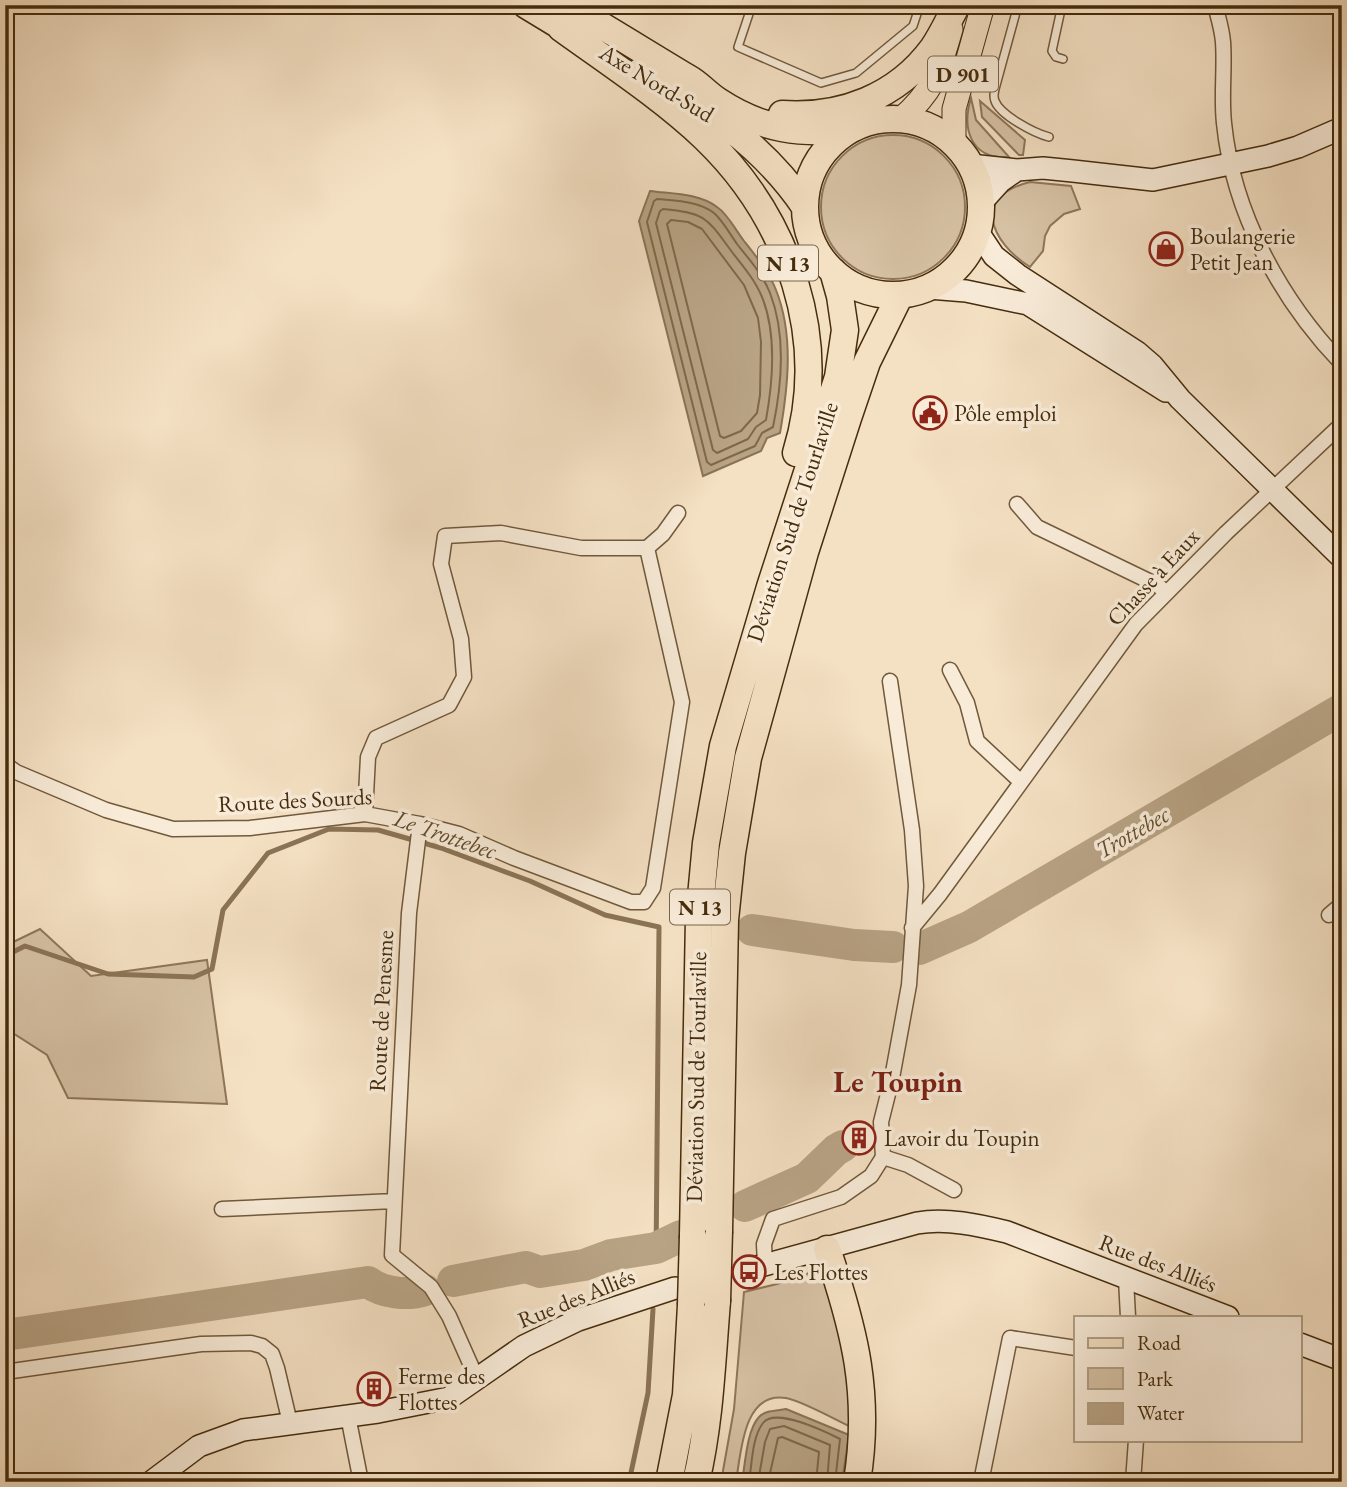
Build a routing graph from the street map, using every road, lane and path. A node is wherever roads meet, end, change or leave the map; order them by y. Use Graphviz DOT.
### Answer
graph roads {
  1 [pos="526,5"];
  2 [pos="752,5"];
  3 [pos="920,5"];
  4 [pos="957,5"];
  5 [pos="983,5"];
  6 [pos="1018,5"];
  7 [pos="1062,5"];
  8 [pos="1215,5"];
  9 [pos="564,16"];
  10 [pos="1063,59"];
  11 [pos="695,82"];
  12 [pos="901,119"];
  13 [pos="1342,128"];
  14 [pos="852,129"];
  15 [pos="1049,137"];
  16 [pos="962,154"];
  17 [pos="1230,164"];
  18 [pos="1017,170"];
  19 [pos="981,202"];
  20 [pos="805,207"];
  21 [pos="978,232"];
  22 [pos="833,271"];
  23 [pos="929,288"];
  24 [pos="900,295"];
  25 [pos="1342,365"];
  26 [pos="1180,399"];
  27 [pos="1342,424"];
  28 [pos="1272,489"];
  29 [pos="1017,504"];
  30 [pos="678,513"];
  31 [pos="647,548"];
  32 [pos="1342,558"];
  33 [pos="770,587"];
  34 [pos="1166,592"];
  35 [pos="950,670"];
  36 [pos="890,681"];
  37 [pos="5,764"];
  38 [pos="1021,782"];
  39 [pos="365,814"];
  40 [pos="420,824"];
  41 [pos="1342,904"];
  42 [pos="1329,915"];
  43 [pos="911,940"];
  44 [pos="883,1157"];
  45 [pos="954,1190"];
  46 [pos="394,1201"];
  47 [pos="222,1209"];
  48 [pos="706,1234"];
  49 [pos="827,1249"];
  50 [pos="755,1267"];
  51 [pos="1126,1279"];
  52 [pos="694,1298"];
  53 [pos="1128,1316"];
  54 [pos="1225,1316"];
  55 [pos="1302,1345"];
  56 [pos="1074,1348"];
  57 [pos="1342,1360"];
  58 [pos="5,1372"];
  59 [pos="477,1379"];
  60 [pos="348,1416"];
  61 [pos="290,1423"];
  62 [pos="1136,1442"];
  63 [pos="157,1479"];
  64 [pos="361,1482"];
  65 [pos="670,1482"];
  66 [pos="696,1482"];
  67 [pos="857,1482"];
  68 [pos="981,1482"];
  69 [pos="1133,1482"];
  1 -- 9 [label="highway, Axe Nord-Sud / N 13"];
  2 -- 3 [label="lane"];
  4 -- 11 [label="highway"];
  4 -- 12 [label="main road, D 901"];
  5 -- 16 [label="main road, D 901"];
  6 -- 15 [label="lane"];
  7 -- 10 [label="lane"];
  8 -- 17 [label="street"];
  9 -- 11 [label="highway, Axe Nord-Sud / N 13"];
  9 -- 20 [label="highway, Axe Nord-Sud / N 13"];
  9 -- 33 [label="highway, N 13"];
  11 -- 14 [label="highway, Axe Nord-Sud / N 13"];
  12 -- 14 [label="highway"];
  12 -- 16 [label="highway"];
  13 -- 17 [label="street"];
  14 -- 20 [label="highway"];
  16 -- 18 [label="street"];
  16 -- 19 [label="highway"];
  17 -- 18 [label="street"];
  17 -- 25 [label="street"];
  18 -- 19 [label="street"];
  19 -- 21 [label="highway"];
  20 -- 22 [label="highway"];
  21 -- 23 [label="highway"];
  21 -- 26 [label="street"];
  22 -- 24 [label="highway"];
  22 -- 33 [label="highway, Déviation Sud de Tourlaville / N 13"];
  23 -- 24 [label="highway"];
  23 -- 26 [label="street"];
  24 -- 48 [label="highway, Déviation Sud de Tourlaville / N 13"];
  26 -- 28 [label="street"];
  27 -- 28 [label="street, Chasse à Eaux"];
  28 -- 32 [label="street"];
  28 -- 34 [label="street, Chasse à Eaux"];
  29 -- 34 [label="street"];
  30 -- 31 [label="street"];
  31 -- 39 [label="street"];
  31 -- 40 [label="street, Route des Sourds"];
  33 -- 48 [label="highway, Déviation Sud de Tourlaville / N 13"];
  34 -- 38 [label="street, Chasse à Eaux"];
  35 -- 38 [label="street"];
  36 -- 43 [label="street"];
  37 -- 39 [label="street, Route des Sourds"];
  38 -- 43 [label="street, Chasse à Eaux"];
  39 -- 40 [label="street, Route des Sourds"];
  40 -- 46 [label="street, Route de Penesme"];
  41 -- 42 [label="street"];
  43 -- 44 [label="street"];
  44 -- 45 [label="street"];
  44 -- 50 [label="street"];
  46 -- 47 [label="street"];
  46 -- 59 [label="street, Route de Penesme"];
  48 -- 52 [label="highway, Déviation Sud de Tourlaville / N 13, bridge"];
  49 -- 50 [label="street, Rue des Alliés"];
  49 -- 51 [label="street, Rue des Alliés"];
  49 -- 67 [label="highway"];
  51 -- 53 [label="street"];
  51 -- 54 [label="street, Rue des Alliés"];
  52 -- 59 [label="street, Rue des Alliés"];
  52 -- 65 [label="highway, Déviation Sud de Tourlaville / N 13"];
  52 -- 66 [label="highway, Déviation Sud de Tourlaville / N 13"];
  55 -- 57 [label="street"];
  56 -- 68 [label="street"];
  58 -- 61 [label="street"];
  59 -- 60 [label="street, Rue des Alliés"];
  60 -- 61 [label="street, Rue des Alliés"];
  60 -- 64 [label="street"];
  61 -- 63 [label="street, Rue des Alliés"];
  62 -- 69 [label="street"];
}
